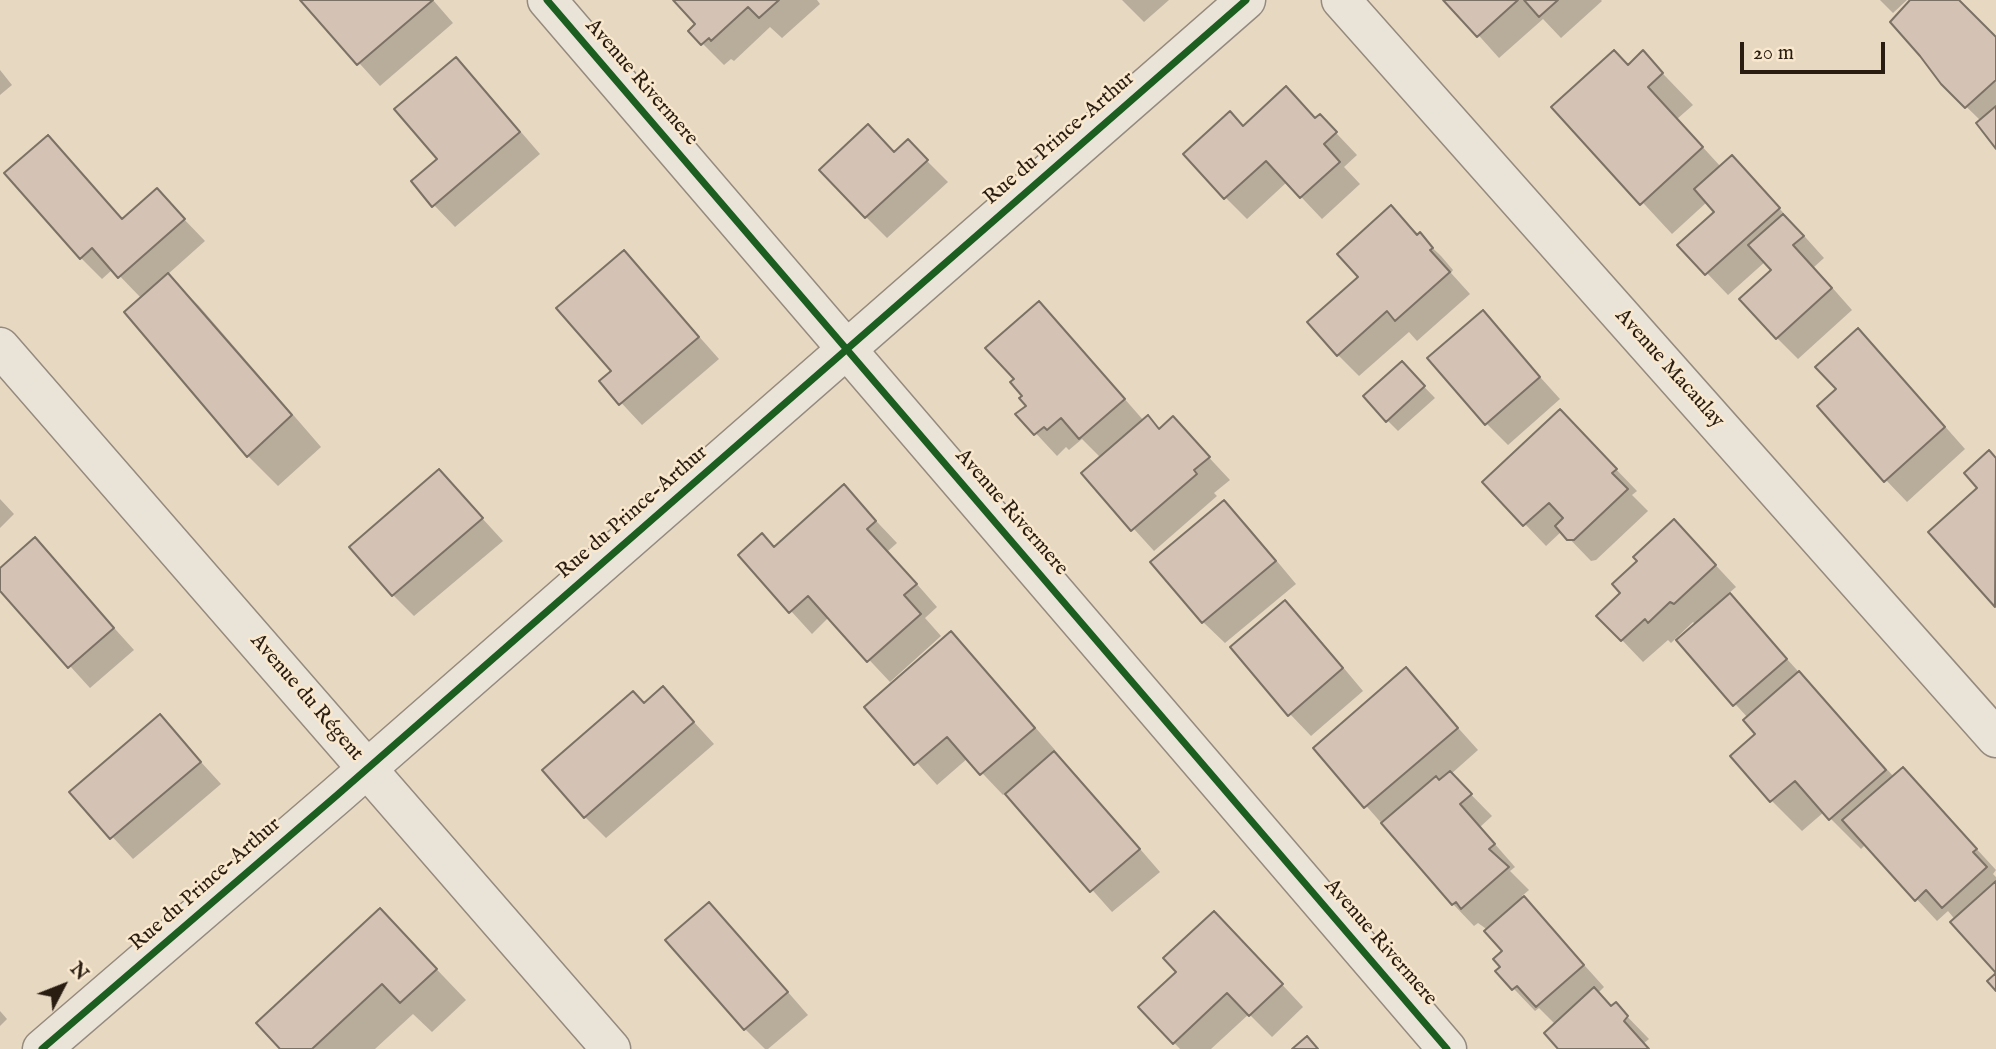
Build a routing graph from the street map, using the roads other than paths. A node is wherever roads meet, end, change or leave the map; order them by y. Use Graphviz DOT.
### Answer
graph roads {
  1 [pos="547,0"];
  2 [pos="1246,0"];
  3 [pos="1341,0"];
  4 [pos="0,347"];
  5 [pos="847,349"];
  6 [pos="1996,738"];
  7 [pos="368,768"];
  8 [pos="42,1049"];
  9 [pos="611,1049"];
  10 [pos="1447,1049"];
  1 -- 5 [label="street, Avenue Rivermere"];
  2 -- 5 [label="street, Rue du Prince-Arthur"];
  3 -- 6 [label="street, Avenue Macaulay"];
  4 -- 7 [label="street, Avenue du Régent"];
  5 -- 7 [label="street, Rue du Prince-Arthur"];
  5 -- 10 [label="street, Avenue Rivermere"];
  7 -- 8 [label="street, Rue du Prince-Arthur"];
  7 -- 9 [label="street, Avenue du Régent"];
}
